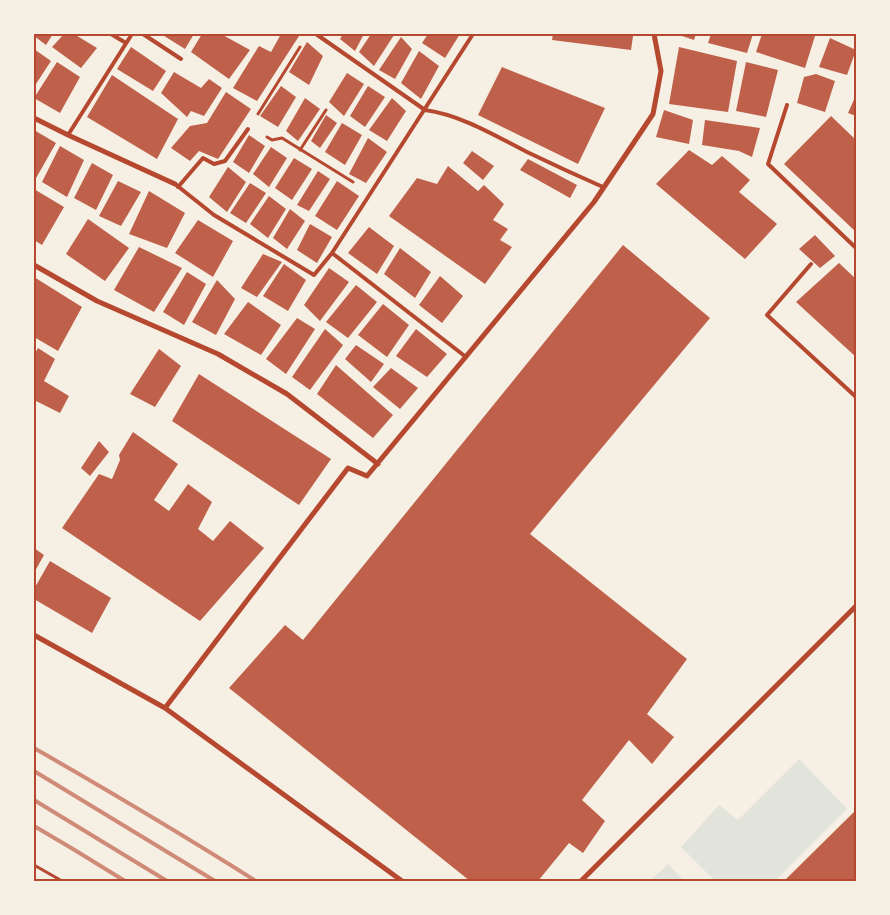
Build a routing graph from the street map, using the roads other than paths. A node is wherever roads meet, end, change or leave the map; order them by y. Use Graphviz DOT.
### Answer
graph roads {
  1 [pos="111,34"];
  2 [pos="132,34"];
  3 [pos="143,34"];
  4 [pos="316,34"];
  5 [pos="472,34"];
  6 [pos="654,34"];
  7 [pos="126,43"];
  8 [pos="181,59"];
  9 [pos="787,105"];
  10 [pos="424,110"];
  11 [pos="34,118"];
  12 [pos="248,129"];
  13 [pos="68,135"];
  14 [pos="176,186"];
  15 [pos="603,187"];
  16 [pos="856,248"];
  17 [pos="332,253"];
  18 [pos="811,264"];
  19 [pos="34,265"];
  20 [pos="466,357"];
  21 [pos="856,397"];
  22 [pos="378,464"];
  23 [pos="856,606"];
  24 [pos="34,635"];
  25 [pos="165,708"];
  26 [pos="402,881"];
  27 [pos="581,881"];
  1 -- 7 [label="lane"];
  2 -- 7 [label="lane"];
  3 -- 8 [label="lane"];
  4 -- 10 [label="lane"];
  5 -- 10 [label="lane"];
  6 -- 15 [label="street"];
  7 -- 13 [label="lane"];
  9 -- 16 [label="lane"];
  10 -- 15 [label="lane"];
  10 -- 17 [label="lane"];
  11 -- 13 [label="street"];
  12 -- 14 [label="lane"];
  13 -- 14 [label="street"];
  14 -- 17 [label="lane"];
  15 -- 20 [label="street"];
  17 -- 20 [label="lane"];
  18 -- 21 [label="lane"];
  19 -- 22 [label="street"];
  20 -- 22 [label="street"];
  22 -- 25 [label="street"];
  23 -- 27 [label="street"];
  24 -- 25 [label="street"];
  25 -- 26 [label="street"];
}
